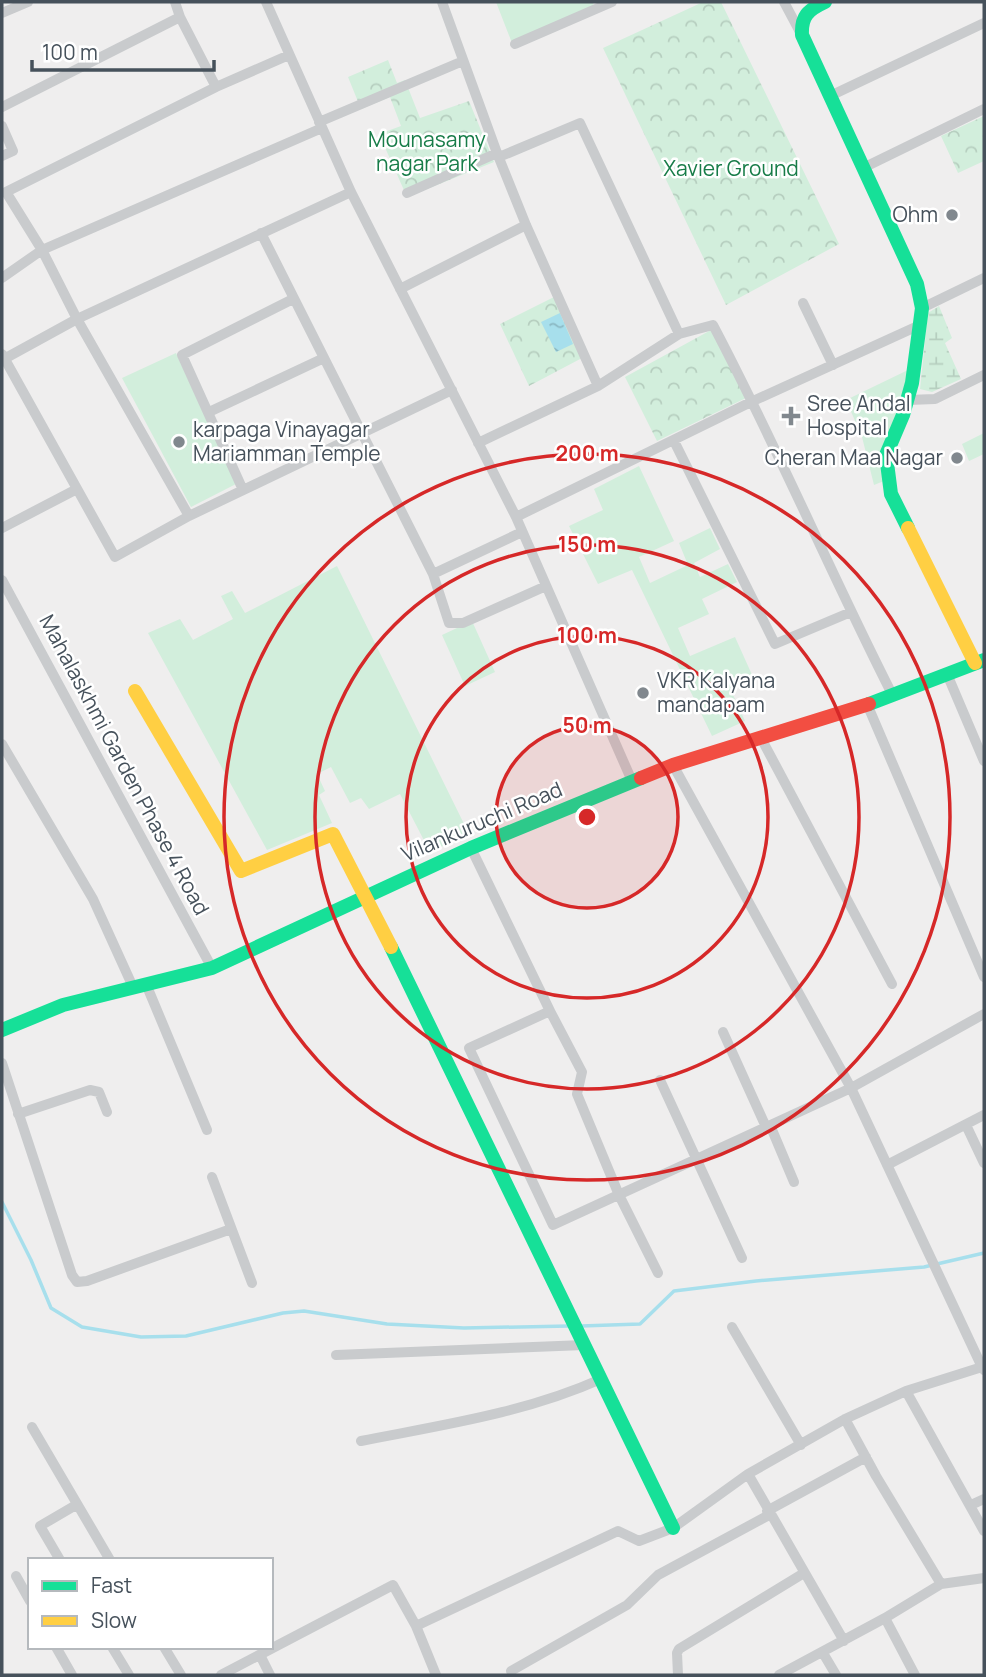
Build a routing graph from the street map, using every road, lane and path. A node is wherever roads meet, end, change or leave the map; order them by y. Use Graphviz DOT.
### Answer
graph roads {
  1 [pos="28,2"];
  2 [pos="174,2"];
  3 [pos="266,2"];
  4 [pos="442,2"];
  5 [pos="612,2"];
  6 [pos="784,2"];
  7 [pos="825,2"];
  8 [pos="2,13"];
  9 [pos="180,17"];
  10 [pos="984,23"];
  11 [pos="802,35"];
  12 [pos="515,44"];
  13 [pos="289,55"];
  14 [pos="463,61"];
  15 [pos="216,87"];
  16 [pos="830,96"];
  17 [pos="2,107"];
  18 [pos="984,110"];
  19 [pos="321,125"];
  20 [pos="2,126"];
  21 [pos="498,155"];
  22 [pos="2,156"];
  23 [pos="865,167"];
  24 [pos="4,192"];
  25 [pos="351,192"];
  26 [pos="407,194"];
  27 [pos="526,225"];
  28 [pos="261,233"];
  29 [pos="42,250"];
  30 [pos="2,278"];
  31 [pos="984,278"];
  32 [pos="400,289"];
  33 [pos="293,299"];
  34 [pos="803,303"];
  35 [pos="922,308"];
  36 [pos="77,318"];
  37 [pos="920,325"];
  38 [pos="679,334"];
  39 [pos="324,358"];
  40 [pos="3,360"];
  41 [pos="833,365"];
  42 [pos="984,375"];
  43 [pos="598,386"];
  44 [pos="452,390"];
  45 [pos="908,400"];
  46 [pos="754,401"];
  47 [pos="209,412"];
  48 [pos="360,433"];
  49 [pos="674,441"];
  50 [pos="478,443"];
  51 [pos="77,489"];
  52 [pos="243,490"];
  53 [pos="190,516"];
  54 [pos="516,517"];
  55 [pos="2,528"];
  56 [pos="522,532"];
  57 [pos="433,574"];
  58 [pos="2,580"];
  59 [pos="545,586"];
  60 [pos="851,612"];
  61 [pos="980,662"];
  62 [pos="947,674"];
  63 [pos="135,691"];
  64 [pos="892,694"];
  65 [pos="867,704"];
  66 [pos="761,738"];
  67 [pos="2,744"];
  68 [pos="984,761"];
  69 [pos="673,765"];
  70 [pos="632,781"];
  71 [pos="471,848"];
  72 [pos="366,896"];
  73 [pos="212,968"];
  74 [pos="984,976"];
  75 [pos="892,984"];
  76 [pos="139,985"];
  77 [pos="550,1011"];
  78 [pos="984,1014"];
  79 [pos="2,1030"];
  80 [pos="723,1032"];
  81 [pos="2,1063"];
  82 [pos="660,1080"];
  83 [pos="851,1088"];
  84 [pos="107,1112"];
  85 [pos="18,1114"];
  86 [pos="984,1115"];
  87 [pos="965,1125"];
  88 [pos="768,1126"];
  89 [pos="207,1130"];
  90 [pos="697,1159"];
  91 [pos="984,1163"];
  92 [pos="887,1165"];
  93 [pos="212,1177"];
  94 [pos="794,1182"];
  95 [pos="619,1195"];
  96 [pos="231,1229"];
  97 [pos="742,1258"];
  98 [pos="658,1273"];
  99 [pos="253,1283"];
  100 [pos="732,1327"];
  101 [pos="584,1345"];
  102 [pos="336,1355"];
  103 [pos="983,1368"];
  104 [pos="601,1379"];
  105 [pos="906,1391"];
  106 [pos="845,1419"];
  107 [pos="32,1427"];
  108 [pos="361,1441"];
  109 [pos="801,1445"];
  110 [pos="866,1457"];
  111 [pos="748,1474"];
  112 [pos="984,1499"];
  113 [pos="76,1505"];
  114 [pos="971,1505"];
  115 [pos="768,1513"];
  116 [pos="673,1528"];
  117 [pos="984,1531"];
  118 [pos="59,1558"];
  119 [pos="109,1558"];
  120 [pos="804,1573"];
  121 [pos="16,1576"];
  122 [pos="984,1578"];
  123 [pos="941,1584"];
  124 [pos="28,1597"];
  125 [pos="885,1618"];
  126 [pos="415,1626"];
  127 [pos="844,1641"];
  128 [pos="273,1648"];
  129 [pos="57,1649"];
  130 [pos="113,1649"];
  131 [pos="165,1649"];
  132 [pos="271,1649"];
  133 [pos="823,1653"];
  134 [pos="260,1655"];
  135 [pos="511,1671"];
  136 [pos="72,1675"];
  137 [pos="128,1675"];
  138 [pos="181,1675"];
  139 [pos="221,1675"];
  140 [pos="270,1675"];
  141 [pos="436,1675"];
  142 [pos="678,1675"];
  143 [pos="779,1675"];
  144 [pos="836,1675"];
  145 [pos="915,1675"];
  1 -- 8 [label="street"];
  2 -- 9 [label="street"];
  3 -- 13 [label="street"];
  4 -- 14 [label="street"];
  5 -- 12 [label="street"];
  6 -- 11 [label="street"];
  7 -- 11 [label="street"];
  9 -- 15 [label="street"];
  9 -- 17 [label="street"];
  10 -- 16 [label="street"];
  11 -- 16 [label="street"];
  13 -- 15 [label="street"];
  13 -- 19 [label="street"];
  14 -- 19 [label="street"];
  14 -- 21 [label="street"];
  15 -- 24 [label="street"];
  16 -- 23 [label="street"];
  18 -- 23 [label="street"];
  19 -- 25 [label="street"];
  19 -- 29 [label="street"];
  20 -- 22 [label="street"];
  21 -- 26 [label="street"];
  21 -- 27 [label="street"];
  21 -- 38 [label="street"];
  23 -- 35 [label="street"];
  24 -- 29 [label="street"];
  25 -- 28 [label="street"];
  25 -- 32 [label="street"];
  27 -- 32 [label="street"];
  27 -- 43 [label="street"];
  28 -- 33 [label="street"];
  28 -- 36 [label="street"];
  29 -- 30 [label="street"];
  29 -- 36 [label="street"];
  31 -- 35 [label="street"];
  32 -- 44 [label="street"];
  33 -- 39 [label="street"];
  33 -- 47 [label="street"];
  34 -- 41 [label="street"];
  35 -- 37 [label="street"];
  36 -- 40 [label="street"];
  36 -- 53 [label="street"];
  37 -- 41 [label="street"];
  37 -- 45 [label="street"];
  38 -- 43 [label="street"];
  38 -- 46 [label="street"];
  39 -- 47 [label="street"];
  39 -- 48 [label="street"];
  40 -- 51 [label="street"];
  41 -- 46 [label="street"];
  42 -- 45 [label="street"];
  43 -- 50 [label="street"];
  44 -- 48 [label="street"];
  44 -- 50 [label="street"];
  45 -- 61 [label="street"];
  46 -- 49 [label="street"];
  46 -- 60 [label="street"];
  47 -- 52 [label="street"];
  48 -- 52 [label="street"];
  48 -- 57 [label="street"];
  49 -- 54 [label="street"];
  49 -- 60 [label="street"];
  50 -- 54 [label="street"];
  51 -- 53 [label="street"];
  51 -- 55 [label="street"];
  52 -- 53 [label="street"];
  54 -- 56 [label="street"];
  56 -- 57 [label="street"];
  56 -- 59 [label="street"];
  57 -- 59 [label="street"];
  58 -- 73 [label="street, Mahalaskhmi Garden Phase 4 Road"];
  59 -- 70 [label="street"];
  60 -- 64 [label="street"];
  61 -- 62 [label="street, Vilankuruchi Road"];
  62 -- 64 [label="street, Vilankuruchi Road"];
  62 -- 68 [label="street"];
  63 -- 72 [label="street"];
  64 -- 65 [label="street, Vilankuruchi Road"];
  65 -- 66 [label="street, Vilankuruchi Road"];
  65 -- 74 [label="street"];
  66 -- 69 [label="street, Vilankuruchi Road"];
  66 -- 75 [label="street"];
  67 -- 76 [label="street"];
  69 -- 70 [label="street, Vilankuruchi Road"];
  69 -- 83 [label="street"];
  70 -- 71 [label="street, Vilankuruchi Road"];
  71 -- 72 [label="street, Vilankuruchi Road"];
  71 -- 77 [label="street"];
  72 -- 73 [label="street, Vilankuruchi Road"];
  72 -- 101 [label="street"];
  73 -- 76 [label="street, Vilankuruchi Road"];
  76 -- 79 [label="street, Vilankuruchi Road"];
  76 -- 89 [label="street"];
  77 -- 95 [label="street"];
  77 -- 95 [label="street"];
  78 -- 83 [label="street"];
  80 -- 88 [label="street"];
  81 -- 85 [label="street"];
  82 -- 90 [label="street"];
  83 -- 88 [label="street"];
  83 -- 92 [label="street"];
  84 -- 85 [label="street"];
  85 -- 96 [label="street"];
  86 -- 87 [label="street"];
  87 -- 91 [label="street"];
  87 -- 92 [label="street"];
  88 -- 90 [label="street"];
  88 -- 94 [label="street"];
  90 -- 95 [label="street"];
  90 -- 97 [label="street"];
  92 -- 103 [label="street"];
  93 -- 96 [label="street"];
  95 -- 98 [label="street"];
  96 -- 99 [label="street"];
  100 -- 109 [label="street"];
  101 -- 102 [label="street"];
  101 -- 104 [label="street"];
  103 -- 105 [label="street"];
  104 -- 108 [label="street"];
  104 -- 116 [label="street"];
  105 -- 106 [label="street"];
  105 -- 114 [label="street"];
  106 -- 109 [label="street"];
  106 -- 110 [label="street"];
  107 -- 113 [label="street"];
  109 -- 111 [label="street"];
  110 -- 115 [label="street"];
  110 -- 123 [label="street"];
  111 -- 115 [label="street"];
  111 -- 116 [label="street"];
  112 -- 114 [label="street"];
  113 -- 118 [label="street"];
  113 -- 119 [label="street"];
  114 -- 117 [label="street"];
  115 -- 120 [label="street"];
  115 -- 135 [label="street"];
  116 -- 126 [label="street"];
  120 -- 127 [label="street"];
  120 -- 142 [label="street"];
  121 -- 124 [label="street"];
  122 -- 123 [label="street"];
  123 -- 125 [label="street"];
  125 -- 127 [label="street"];
  125 -- 145 [label="street"];
  126 -- 128 [label="street"];
  126 -- 141 [label="street"];
  127 -- 133 [label="street"];
  129 -- 136 [label="street"];
  130 -- 137 [label="street"];
  131 -- 138 [label="street"];
  132 -- 134 [label="street"];
  133 -- 143 [label="street"];
  133 -- 144 [label="street"];
  134 -- 139 [label="street"];
  134 -- 140 [label="street"];
}
